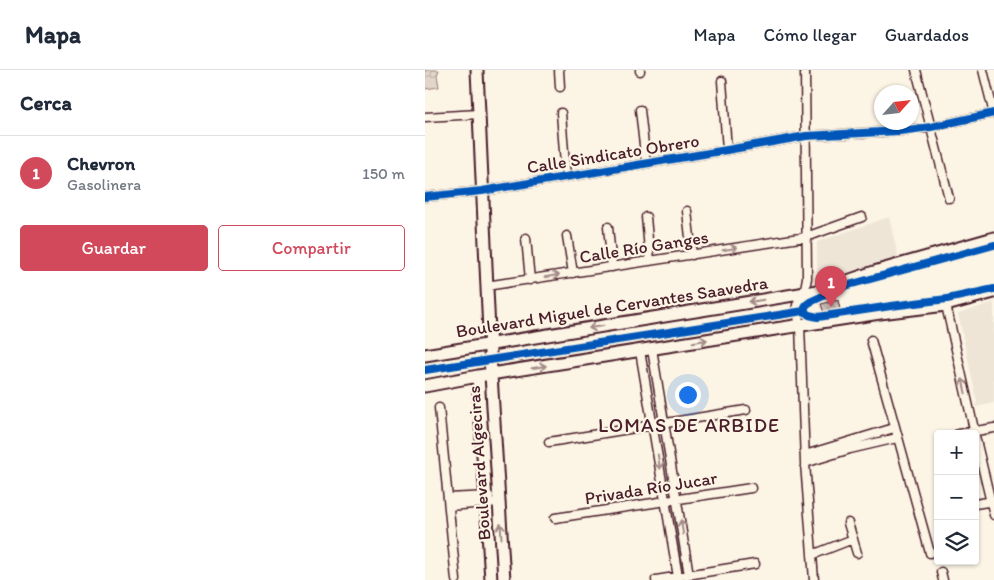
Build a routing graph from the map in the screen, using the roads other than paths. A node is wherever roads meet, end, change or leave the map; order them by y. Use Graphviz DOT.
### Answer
graph roads {
  1 [pos="477,70"];
  2 [pos="559,70"];
  3 [pos="805,70"];
  4 [pos="916,70"];
  5 [pos="983,70"];
  6 [pos="722,81"];
  7 [pos="560,87"];
  8 [pos="641,110"];
  9 [pos="561,112"];
  10 [pos="994,113"];
  11 [pos="479,114"];
  12 [pos="425,117"];
  13 [pos="931,127"];
  14 [pos="805,136"];
  15 [pos="727,150"];
  16 [pos="646,163"];
  17 [pos="566,177"];
  18 [pos="482,191"];
  19 [pos="425,197"];
  20 [pos="949,198"];
  21 [pos="687,210"];
  22 [pos="646,217"];
  23 [pos="862,217"];
  24 [pos="608,227"];
  25 [pos="567,236"];
  26 [pos="526,238"];
  27 [pos="806,238"];
  28 [pos="994,238"];
  29 [pos="692,255"];
  30 [pos="650,261"];
  31 [pos="612,267"];
  32 [pos="573,273"];
  33 [pos="530,280"];
  34 [pos="487,286"];
  35 [pos="994,292"];
  36 [pos="804,294"];
  37 [pos="946,305"];
  38 [pos="800,325"];
  39 [pos="871,340"];
  40 [pos="489,344"];
  41 [pos="652,349"];
  42 [pos="640,351"];
  43 [pos="425,355"];
  44 [pos="491,375"];
  45 [pos="478,376"];
  46 [pos="425,386"];
  47 [pos="439,408"];
  48 [pos="747,410"];
  49 [pos="665,424"];
  50 [pos="653,425"];
  51 [pos="894,428"];
  52 [pos="994,428"];
  53 [pos="974,430"];
  54 [pos="979,433"];
  55 [pos="897,438"];
  56 [pos="549,442"];
  57 [pos="979,449"];
  58 [pos="805,459"];
  59 [pos="751,488"];
  60 [pos="499,499"];
  61 [pos="677,499"];
  62 [pos="486,500"];
  63 [pos="665,501"];
  64 [pos="993,501"];
  65 [pos="448,502"];
  66 [pos="979,503"];
  67 [pos="994,515"];
  68 [pos="555,518"];
  69 [pos="848,523"];
  70 [pos="853,539"];
  71 [pos="930,552"];
  72 [pos="857,553"];
  73 [pos="812,555"];
  74 [pos="755,564"];
  75 [pos="689,575"];
  76 [pos="677,576"];
  77 [pos="456,580"];
  78 [pos="491,580"];
  79 [pos="504,580"];
  80 [pos="656,580"];
  81 [pos="814,580"];
  1 -- 11 [label="main road, Boulevard Algeciras"];
  2 -- 7 [label="street"];
  3 -- 14 [label="street"];
  4 -- 13 [label="street"];
  5 -- 10 [label="street"];
  6 -- 15 [label="street"];
  8 -- 16 [label="street"];
  9 -- 17 [label="street"];
  10 -- 13 [label="street, Calle Sindicato Obrero"];
  11 -- 12 [label="street"];
  11 -- 18 [label="main road, Boulevard Algeciras"];
  13 -- 14 [label="street, Calle Sindicato Obrero"];
  13 -- 20 [label="street"];
  14 -- 15 [label="street, Calle Sindicato Obrero"];
  14 -- 27 [label="street"];
  15 -- 16 [label="street, Calle Sindicato Obrero"];
  16 -- 17 [label="street, Calle Sindicato Obrero"];
  17 -- 18 [label="street, Calle Sindicato Obrero"];
  18 -- 19 [label="street, Calle Sindicato Obrero"];
  18 -- 34 [label="main road, Boulevard Algeciras"];
  21 -- 29 [label="street"];
  22 -- 30 [label="street"];
  23 -- 27 [label="street, Calle Río Ganges"];
  24 -- 31 [label="street"];
  25 -- 32 [label="street"];
  26 -- 33 [label="street"];
  29 -- 27 [label="street, Calle Río Ganges, one-way"];
  27 -- 36 [label="street"];
  28 -- 36 [label="main road, Boulevard Miguel de Cervantes Saavedra"];
  29 -- 30 [label="street, Calle Río Ganges"];
  30 -- 31 [label="street, Calle Río Ganges"];
  31 -- 32 [label="street, Calle Río Ganges"];
  33 -- 32 [label="street, Calle Río Ganges, one-way"];
  33 -- 34 [label="street, Calle Río Ganges"];
  34 -- 40 [label="main road, Boulevard Algeciras"];
  35 -- 37 [label="main road"];
  36 -- 38 [label="street"];
  36 -- 40 [label="main road, Boulevard Miguel de Cervantes Saavedra, one-way"];
  37 -- 38 [label="main road"];
  53 -- 37 [label="street, one-way"];
  41 -- 38 [label="main road, one-way"];
  38 -- 58 [label="street"];
  39 -- 51 [label="street"];
  40 -- 43 [label="main road, Boulevard Miguel de Cervantes Saavedra"];
  40 -- 44 [label="main road, Boulevard Algeciras"];
  41 -- 42 [label="main road"];
  41 -- 49 [label="street"];
  44 -- 42 [label="main road, one-way"];
  42 -- 50 [label="street"];
  44 -- 45 [label="main road"];
  44 -- 60 [label="main road, Boulevard Algeciras"];
  45 -- 46 [label="main road"];
  45 -- 62 [label="main road, Boulevard Algeciras"];
  47 -- 65 [label="street"];
  48 -- 49 [label="street"];
  49 -- 50 [label="street"];
  49 -- 61 [label="street"];
  50 -- 56 [label="street"];
  50 -- 63 [label="street, one-way"];
  51 -- 55 [label="street"];
  51 -- 58 [label="street"];
  52 -- 54 [label="street"];
  55 -- 58 [label="street"];
  55 -- 71 [label="street"];
  57 -- 64 [label="street"];
  58 -- 73 [label="street"];
  59 -- 61 [label="street, Privada Río Jucar"];
  60 -- 62 [label="street"];
  79 -- 60 [label="main road, Boulevard Algeciras, one-way"];
  61 -- 63 [label="street, Privada Río Jucar"];
  75 -- 61 [label="street, one-way"];
  62 -- 65 [label="street"];
  62 -- 78 [label="main road, Boulevard Algeciras"];
  63 -- 68 [label="street, Privada Río Jucar"];
  63 -- 76 [label="street"];
  64 -- 66 [label="street"];
  64 -- 67 [label="street"];
  65 -- 77 [label="street"];
  69 -- 70 [label="street"];
  70 -- 72 [label="street"];
  70 -- 73 [label="street"];
  73 -- 81 [label="street"];
  74 -- 75 [label="street"];
  75 -- 76 [label="street"];
  76 -- 80 [label="street"];
}
